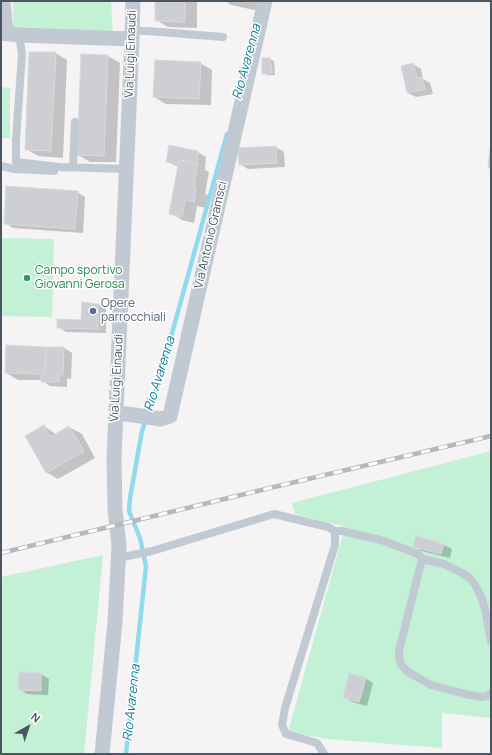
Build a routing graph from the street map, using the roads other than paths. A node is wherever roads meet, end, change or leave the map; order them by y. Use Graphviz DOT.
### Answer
graph roads {
  1 [pos="3,1"];
  2 [pos="133,1"];
  3 [pos="265,1"];
  4 [pos="9,34"];
  5 [pos="132,35"];
  6 [pos="223,37"];
  7 [pos="75,122"];
  8 [pos="1,166"];
  9 [pos="73,167"];
  10 [pos="126,172"];
  11 [pos="121,414"];
  12 [pos="335,530"];
  13 [pos="118,558"];
  14 [pos="422,559"];
  15 [pos="491,641"];
  16 [pos="491,693"];
  17 [pos="102,754"];
  18 [pos="324,754"];
  1 -- 4 [label="street"];
  2 -- 5 [label="street, Via Luigi Einaudi"];
  3 -- 11 [label="street, Via Antonio Gramsci"];
  4 -- 5 [label="street"];
  4 -- 9 [label="lane"];
  5 -- 6 [label="lane"];
  5 -- 10 [label="street, Via Luigi Einaudi"];
  7 -- 9 [label="lane"];
  8 -- 10 [label="lane"];
  9 -- 10 [label="lane"];
  10 -- 11 [label="street, Via Luigi Einaudi"];
  11 -- 13 [label="street, Via Luigi Einaudi"];
  12 -- 13 [label="lane"];
  12 -- 14 [label="lane"];
  12 -- 18 [label="lane"];
  13 -- 17 [label="street, Via Luigi Einaudi"];
  14 -- 15 [label="lane"];
  14 -- 16 [label="lane"];
}
